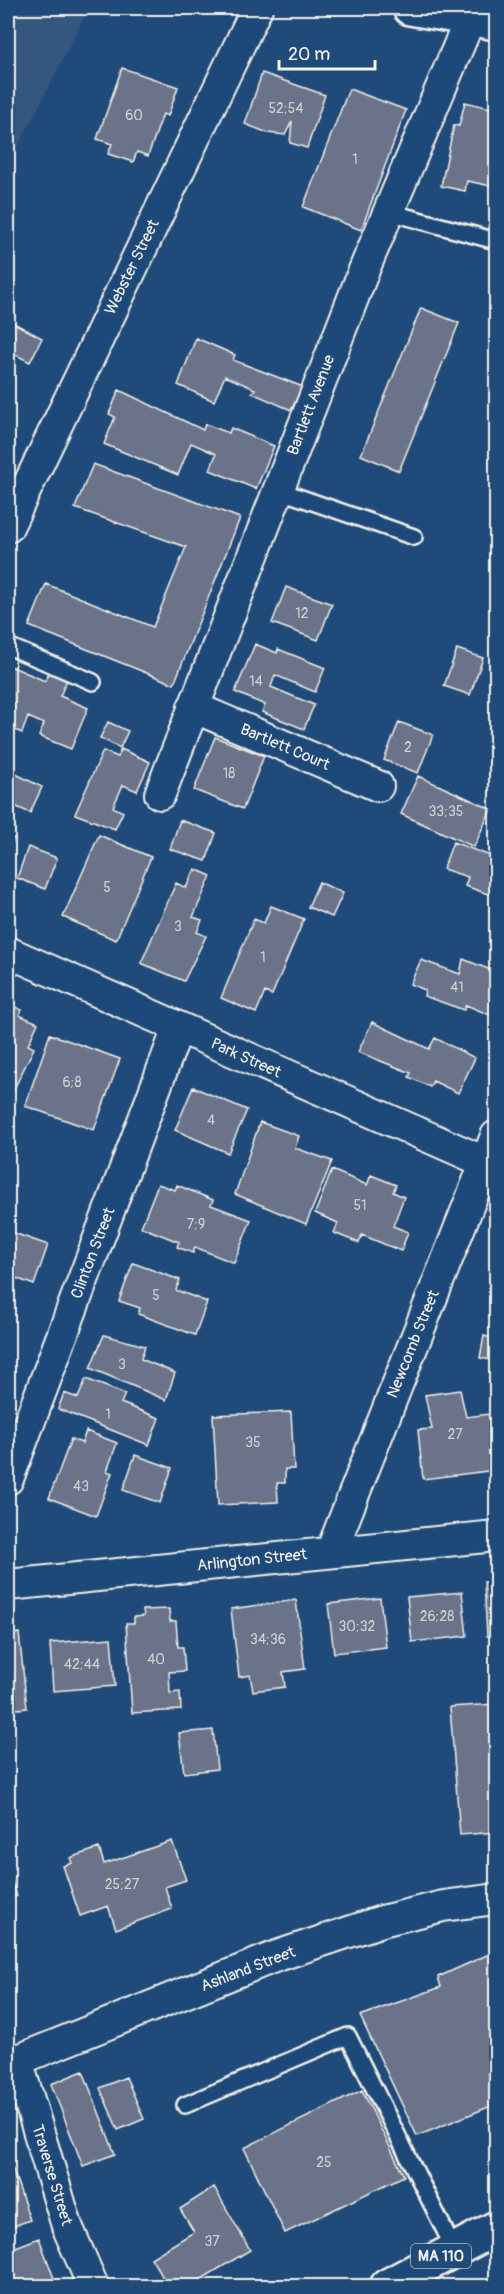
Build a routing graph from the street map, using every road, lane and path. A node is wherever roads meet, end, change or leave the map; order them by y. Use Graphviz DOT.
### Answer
graph roads {
  1 [pos="257,8"];
  2 [pos="410,8"];
  3 [pos="483,16"];
  4 [pos="389,212"];
  5 [pos="496,241"];
  6 [pos="278,490"];
  7 [pos="8,527"];
  8 [pos="414,537"];
  9 [pos="8,646"];
  10 [pos="93,682"];
  11 [pos="193,707"];
  12 [pos="378,786"];
  13 [pos="160,794"];
  14 [pos="8,952"];
  15 [pos="178,1028"];
  16 [pos="491,1149"];
  17 [pos="8,1479"];
  18 [pos="496,1536"];
  19 [pos="330,1552"];
  20 [pos="8,1585"];
  21 [pos="496,1899"];
  22 [pos="12,2062"];
  23 [pos="185,2105"];
  24 [pos="496,2228"];
  25 [pos="453,2249"];
  26 [pos="93,2286"];
  27 [pos="387,2286"];
  1 -- 7 [label="street, Webster Street"];
  2 -- 3 [label="main road"];
  3 -- 4 [label="street, Bartlett Avenue"];
  4 -- 5 [label="lane"];
  4 -- 6 [label="street, Bartlett Avenue"];
  6 -- 8 [label="lane"];
  6 -- 11 [label="street, Bartlett Avenue"];
  9 -- 10 [label="lane"];
  11 -- 12 [label="street, Bartlett Court"];
  11 -- 13 [label="street, Bartlett Avenue"];
  14 -- 15 [label="street, Park Street"];
  15 -- 16 [label="street, Park Street"];
  15 -- 17 [label="street, Clinton Street"];
  16 -- 19 [label="street, Newcomb Street"];
  18 -- 19 [label="street, Arlington Street"];
  19 -- 20 [label="street, Arlington Street"];
  21 -- 22 [label="street, Ashland Street"];
  22 -- 26 [label="street, Traverse Street"];
  23 -- 25 [label="lane"];
  24 -- 25 [label="main road, MA 110"];
  25 -- 27 [label="main road, MA 110"];
}
